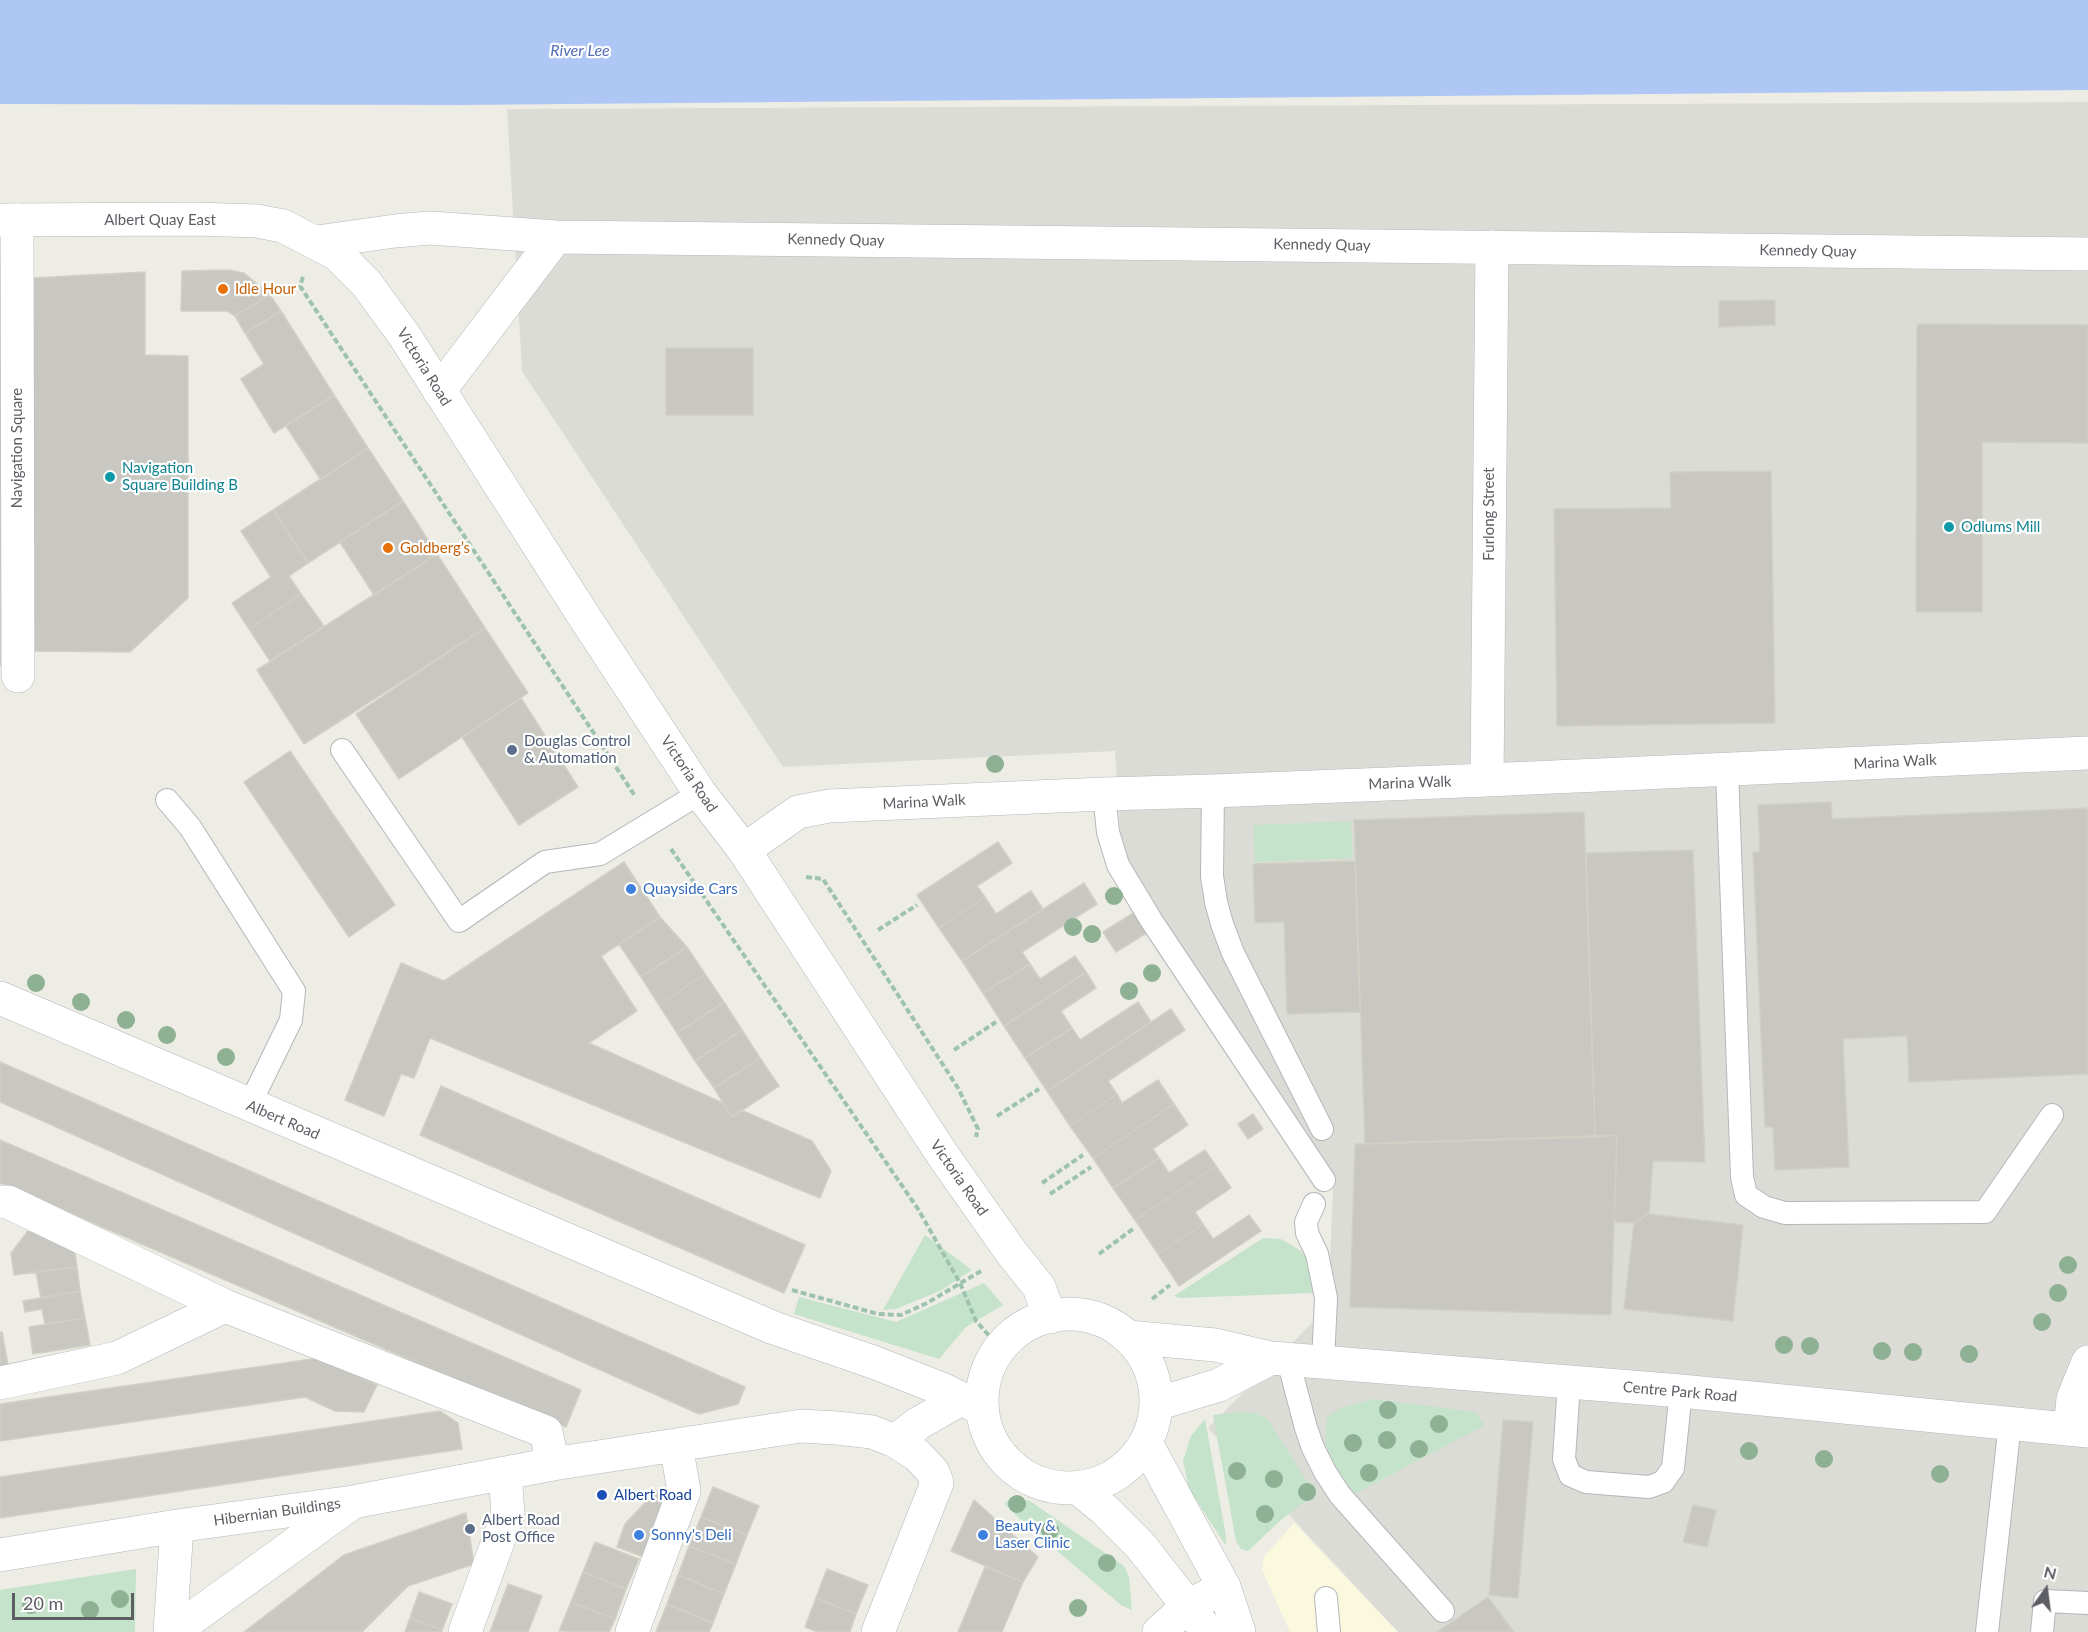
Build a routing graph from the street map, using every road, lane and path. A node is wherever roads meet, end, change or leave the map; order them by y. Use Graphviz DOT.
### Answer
graph roads {
  1 [pos="8,220"];
  2 [pos="556,237"];
  3 [pos="317,242"];
  4 [pos="1492,247"];
  5 [pos="2088,254"];
  6 [pos="439,391"];
  7 [pos="18,676"];
  8 [pos="342,750"];
  9 [pos="2088,753"];
  10 [pos="1727,770"];
  11 [pos="1487,780"];
  12 [pos="1213,791"];
  13 [pos="700,793"];
  14 [pos="1104,794"];
  15 [pos="167,800"];
  16 [pos="751,861"];
  17 [pos="917,905"];
  18 [pos="878,930"];
  19 [pos="0,998"];
  20 [pos="996,1022"];
  21 [pos="954,1050"];
  22 [pos="1039,1089"];
  23 [pos="249,1106"];
  24 [pos="2052,1115"];
  25 [pos="997,1116"];
  26 [pos="1322,1130"];
  27 [pos="1083,1155"];
  28 [pos="1090,1167"];
  29 [pos="1324,1180"];
  30 [pos="1042,1183"];
  31 [pos="967,1190"];
  32 [pos="1050,1194"];
  33 [pos="0,1202"];
  34 [pos="1314,1204"];
  35 [pos="1134,1229"];
  36 [pos="1099,1254"];
  37 [pos="984,1269"];
  38 [pos="1170,1285"];
  39 [pos="792,1290"];
  40 [pos="1152,1299"];
  41 [pos="225,1306"];
  42 [pos="1050,1317"];
  43 [pos="1128,1337"];
  44 [pos="1280,1359"];
  45 [pos="1323,1362"];
  46 [pos="2088,1362"];
  47 [pos="0,1383"];
  48 [pos="1569,1383"];
  49 [pos="1681,1391"];
  50 [pos="972,1404"];
  51 [pos="1157,1404"];
  52 [pos="2010,1423"];
  53 [pos="2079,1430"];
  54 [pos="895,1441"];
  55 [pos="1146,1443"];
  56 [pos="676,1445"];
  57 [pos="553,1464"];
  58 [pos="506,1474"];
  59 [pos="1078,1488"];
  60 [pos="353,1502"];
  61 [pos="177,1526"];
  62 [pos="0,1555"];
  63 [pos="1224,1587"];
  64 [pos="1326,1598"];
  65 [pos="2088,1603"];
  66 [pos="1187,1607"];
  67 [pos="1443,1611"];
  68 [pos="633,1629"];
  69 [pos="171,1632"];
  70 [pos="465,1632"];
  71 [pos="878,1632"];
  72 [pos="1159,1632"];
  73 [pos="1208,1632"];
  74 [pos="1239,1632"];
  75 [pos="1329,1632"];
  76 [pos="1987,1632"];
  77 [pos="2042,1632"];
  1 -- 3 [label="street, Albert Quay East"];
  1 -- 7 [label="street, Navigation Square"];
  2 -- 3 [label="street, Kennedy Quay"];
  2 -- 4 [label="street, Kennedy Quay"];
  2 -- 6 [label="street"];
  3 -- 6 [label="street, Victoria Road"];
  4 -- 5 [label="street, Kennedy Quay"];
  4 -- 11 [label="street, Furlong Street"];
  6 -- 13 [label="street, Victoria Road"];
  8 -- 13 [label="lane"];
  9 -- 10 [label="street, Marina Walk"];
  10 -- 11 [label="street, Marina Walk"];
  10 -- 24 [label="lane"];
  11 -- 12 [label="street, Marina Walk"];
  12 -- 14 [label="street, Marina Walk"];
  12 -- 26 [label="lane"];
  13 -- 16 [label="street, Victoria Road"];
  14 -- 16 [label="street, Marina Walk"];
  14 -- 29 [label="lane"];
  15 -- 23 [label="lane"];
  16 -- 31 [label="street, Victoria Road"];
  16 -- 31 [label="path"];
  17 -- 18 [label="path"];
  19 -- 23 [label="street, Albert Road"];
  20 -- 21 [label="path"];
  22 -- 25 [label="path"];
  23 -- 50 [label="street, Albert Road"];
  27 -- 30 [label="path"];
  28 -- 32 [label="path"];
  31 -- 42 [label="street, Victoria Road"];
  33 -- 41 [label="street"];
  34 -- 45 [label="lane"];
  35 -- 36 [label="path"];
  37 -- 39 [label="path"];
  38 -- 40 [label="path"];
  41 -- 47 [label="street"];
  41 -- 57 [label="street"];
  42 -- 43 [label="street"];
  42 -- 50 [label="street"];
  43 -- 44 [label="street, Centre Park Road"];
  43 -- 51 [label="street"];
  44 -- 45 [label="street, Centre Park Road"];
  44 -- 51 [label="street, Centre Park Road"];
  44 -- 67 [label="lane"];
  45 -- 48 [label="street, Centre Park Road"];
  46 -- 53 [label="street"];
  48 -- 49 [label="street, Centre Park Road"];
  48 -- 49 [label="lane"];
  49 -- 52 [label="street, Centre Park Road"];
  50 -- 54 [label="street"];
  50 -- 59 [label="street"];
  51 -- 55 [label="street"];
  52 -- 53 [label="street, Centre Park Road"];
  52 -- 76 [label="lane"];
  54 -- 56 [label="street, Hibernian Buildings"];
  54 -- 71 [label="street, Hibernian Buildings"];
  55 -- 59 [label="street"];
  55 -- 63 [label="street"];
  56 -- 57 [label="street, Hibernian Buildings"];
  56 -- 68 [label="street"];
  57 -- 58 [label="street, Hibernian Buildings"];
  58 -- 60 [label="street, Hibernian Buildings"];
  58 -- 70 [label="street"];
  59 -- 66 [label="street"];
  60 -- 61 [label="street, Hibernian Buildings"];
  60 -- 69 [label="street"];
  61 -- 62 [label="street, Hibernian Buildings"];
  61 -- 69 [label="street"];
  63 -- 66 [label="street"];
  63 -- 74 [label="street"];
  64 -- 75 [label="lane"];
  65 -- 77 [label="lane"];
  66 -- 72 [label="street"];
  66 -- 73 [label="street"];
}
